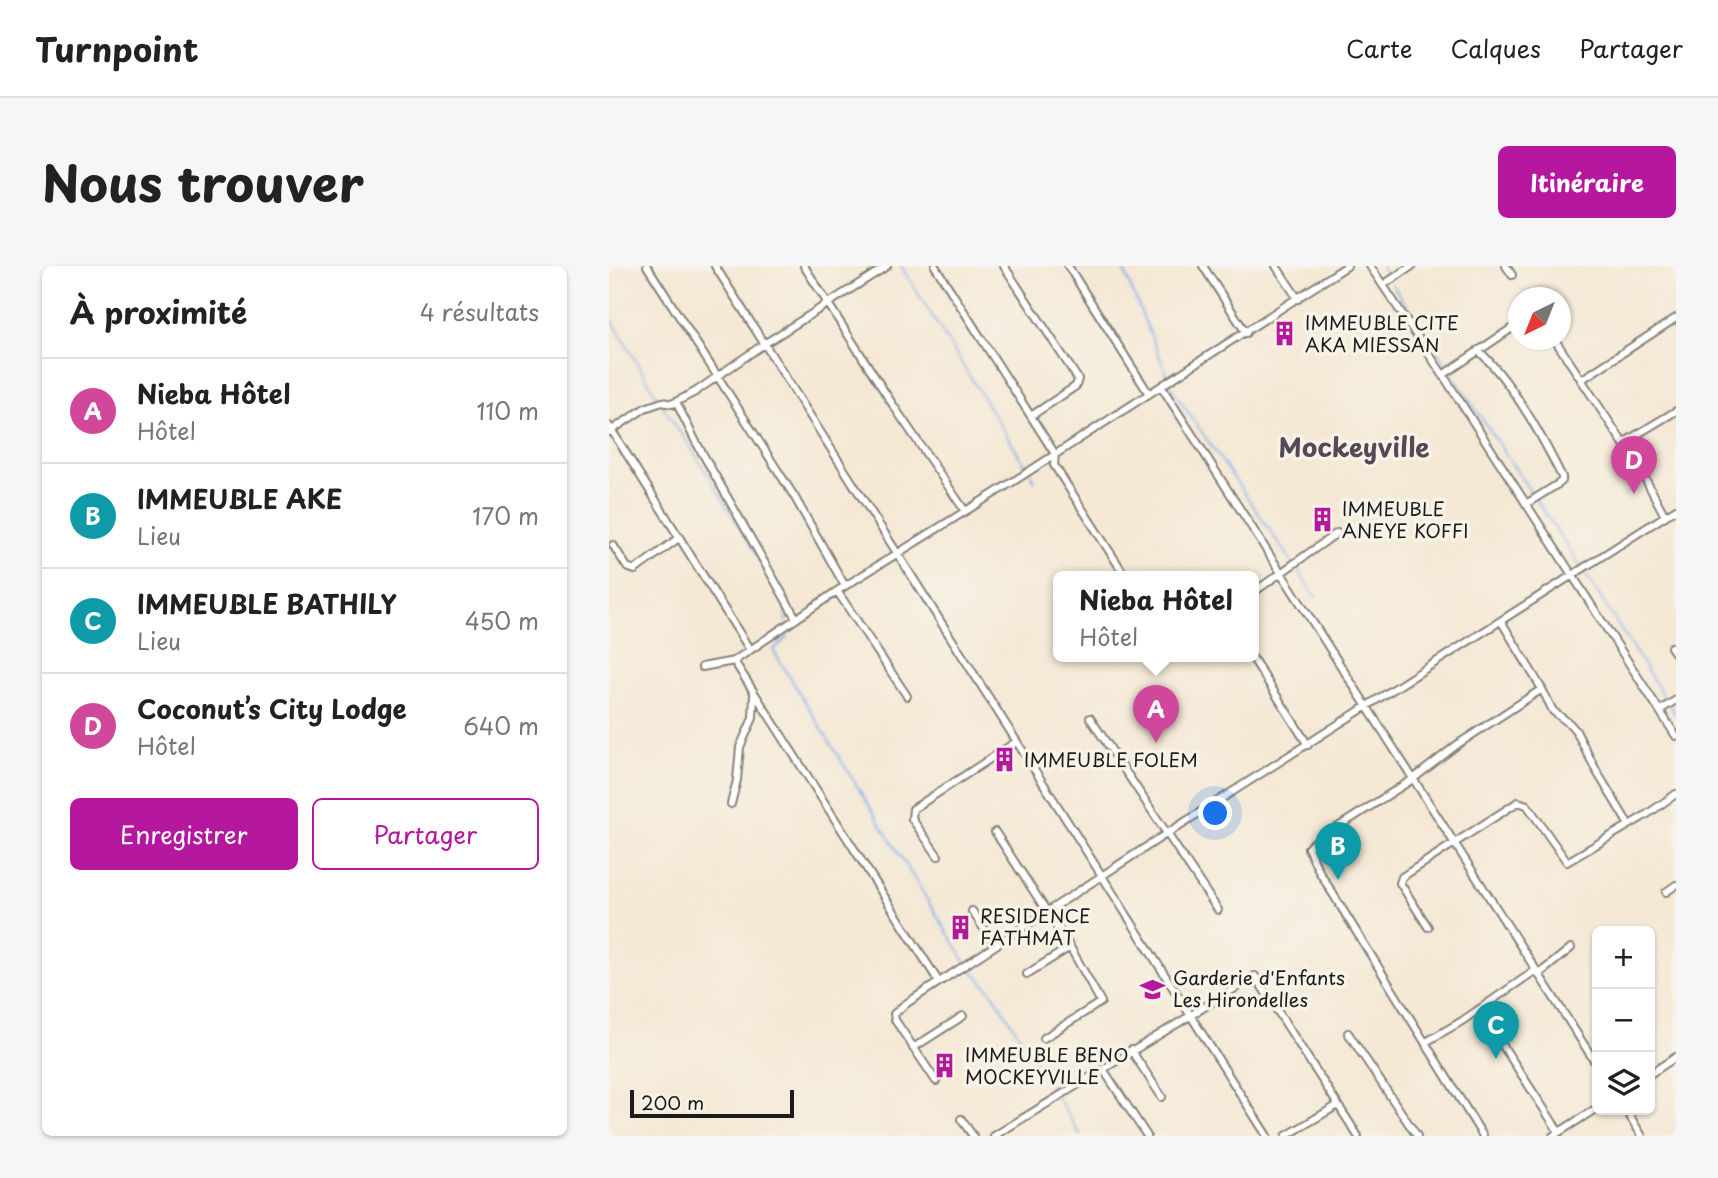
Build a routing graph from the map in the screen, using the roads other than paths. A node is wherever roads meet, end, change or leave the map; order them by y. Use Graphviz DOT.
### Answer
graph roads {
  1 [pos="647,266"];
  2 [pos="715,266"];
  3 [pos="804,266"];
  4 [pos="887,266"];
  5 [pos="935,266"];
  6 [pos="1004,266"];
  7 [pos="1068,266"];
  8 [pos="1203,266"];
  9 [pos="1276,266"];
  10 [pos="1347,266"];
  11 [pos="1370,266"];
  12 [pos="1412,266"];
  13 [pos="1506,266"];
  14 [pos="1512,275"];
  15 [pos="1383,285"];
  16 [pos="1298,299"];
  17 [pos="827,303"];
  18 [pos="1676,318"];
  19 [pos="1508,330"];
  20 [pos="1246,333"];
  21 [pos="764,344"];
  22 [pos="1478,350"];
  23 [pos="1562,350"];
  24 [pos="717,375"];
  25 [pos="1443,375"];
  26 [pos="1581,380"];
  27 [pos="1161,386"];
  28 [pos="1149,394"];
  29 [pos="676,402"];
  30 [pos="1676,411"];
  31 [pos="1031,416"];
  32 [pos="610,429"];
  33 [pos="1623,443"];
  34 [pos="1055,454"];
  35 [pos="1526,504"];
  36 [pos="1676,509"];
  37 [pos="965,511"];
  38 [pos="1665,516"];
  39 [pos="1337,533"];
  40 [pos="680,537"];
  41 [pos="613,545"];
  42 [pos="898,553"];
  43 [pos="1122,571"];
  44 [pos="1281,573"];
  45 [pos="1572,575"];
  46 [pos="845,586"];
  47 [pos="1259,588"];
  48 [pos="837,591"];
  49 [pos="796,618"];
  50 [pos="1501,621"];
  51 [pos="1671,647"];
  52 [pos="750,650"];
  53 [pos="1676,654"];
  54 [pos="734,661"];
  55 [pos="1255,662"];
  56 [pos="702,667"];
  57 [pos="1542,690"];
  58 [pos="754,695"];
  59 [pos="907,696"];
  60 [pos="1676,700"];
  61 [pos="1367,707"];
  62 [pos="1660,710"];
  63 [pos="1090,718"];
  64 [pos="1676,736"];
  65 [pos="1016,742"];
  66 [pos="1308,745"];
  67 [pos="1413,779"];
  68 [pos="1676,794"];
  69 [pos="731,804"];
  70 [pos="1629,825"];
  71 [pos="995,832"];
  72 [pos="1166,834"];
  73 [pos="1455,842"];
  74 [pos="938,856"];
  75 [pos="1103,876"];
  76 [pos="1676,885"];
  77 [pos="1666,892"];
  78 [pos="1218,910"];
  79 [pos="972,911"];
  80 [pos="1047,912"];
  81 [pos="1428,927"];
  82 [pos="995,945"];
  83 [pos="1070,947"];
  84 [pos="1571,948"];
  85 [pos="1537,972"];
  86 [pos="1027,974"];
  87 [pos="939,982"];
  88 [pos="1479,1009"];
  89 [pos="1190,1015"];
  90 [pos="963,1016"];
  91 [pos="1348,1033"];
  92 [pos="1044,1038"];
  93 [pos="1426,1042"];
  94 [pos="913,1048"];
  95 [pos="1131,1050"];
  96 [pos="1676,1057"];
  97 [pos="1592,1058"];
  98 [pos="1103,1069"];
  99 [pos="1655,1071"];
  100 [pos="936,1081"];
  101 [pos="1162,1097"];
  102 [pos="1338,1105"];
  103 [pos="1592,1111"];
  104 [pos="1629,1115"];
  105 [pos="961,1119"];
  106 [pos="1556,1134"];
  107 [pos="973,1136"];
  108 [pos="994,1136"];
  109 [pos="1147,1136"];
  110 [pos="1267,1136"];
  111 [pos="1286,1136"];
  112 [pos="1358,1136"];
  113 [pos="1417,1136"];
  114 [pos="1483,1136"];
  115 [pos="1642,1136"];
  1 -- 24 [label="street"];
  2 -- 21 [label="street"];
  3 -- 17 [label="street"];
  4 -- 17 [label="street"];
  5 -- 31 [label="street"];
  6 -- 31 [label="street"];
  7 -- 28 [label="street"];
  8 -- 20 [label="street"];
  9 -- 16 [label="street"];
  10 -- 16 [label="street"];
  11 -- 15 [label="street"];
  12 -- 15 [label="street"];
  13 -- 14 [label="street"];
  15 -- 25 [label="street"];
  16 -- 20 [label="street"];
  17 -- 21 [label="street"];
  17 -- 37 [label="street"];
  18 -- 26 [label="street"];
  19 -- 22 [label="street"];
  20 -- 27 [label="street"];
  21 -- 24 [label="street"];
  21 -- 42 [label="street"];
  22 -- 25 [label="street"];
  22 -- 35 [label="street"];
  23 -- 26 [label="street"];
  24 -- 29 [label="street"];
  24 -- 46 [label="street"];
  25 -- 35 [label="street"];
  26 -- 33 [label="street"];
  27 -- 28 [label="street"];
  27 -- 44 [label="street"];
  28 -- 34 [label="street"];
  29 -- 32 [label="street"];
  29 -- 49 [label="street"];
  30 -- 33 [label="street"];
  31 -- 34 [label="street"];
  32 -- 40 [label="street"];
  33 -- 38 [label="street"];
  34 -- 37 [label="street"];
  34 -- 43 [label="street"];
  35 -- 45 [label="street"];
  36 -- 38 [label="street"];
  37 -- 42 [label="street"];
  38 -- 45 [label="street"];
  39 -- 44 [label="street"];
  40 -- 41 [label="street"];
  40 -- 52 [label="street"];
  42 -- 46 [label="street"];
  42 -- 65 [label="street"];
  44 -- 47 [label="street"];
  44 -- 61 [label="street"];
  45 -- 50 [label="street"];
  45 -- 62 [label="street"];
  46 -- 48 [label="street"];
  48 -- 49 [label="street"];
  48 -- 59 [label="street"];
  49 -- 52 [label="street"];
  50 -- 57 [label="street"];
  50 -- 61 [label="street"];
  51 -- 53 [label="street"];
  52 -- 54 [label="street"];
  54 -- 56 [label="street"];
  54 -- 58 [label="street"];
  55 -- 66 [label="street"];
  57 -- 67 [label="street"];
  57 -- 70 [label="street"];
  58 -- 69 [label="street"];
  58 -- 87 [label="street"];
  60 -- 62 [label="street"];
  61 -- 66 [label="street"];
  61 -- 67 [label="street"];
  62 -- 64 [label="street"];
  63 -- 72 [label="street"];
  65 -- 74 [label="street"];
  65 -- 75 [label="street"];
  66 -- 72 [label="street"];
  67 -- 73 [label="street"];
  67 -- 93 [label="street"];
  68 -- 70 [label="street"];
  70 -- 73 [label="street"];
  71 -- 80 [label="street"];
  72 -- 75 [label="street"];
  72 -- 78 [label="street"];
  73 -- 81 [label="street"];
  73 -- 85 [label="street"];
  75 -- 80 [label="street"];
  75 -- 89 [label="street"];
  76 -- 77 [label="street"];
  79 -- 82 [label="street"];
  80 -- 82 [label="street"];
  80 -- 83 [label="street"];
  82 -- 87 [label="street"];
  83 -- 86 [label="street"];
  83 -- 92 [label="street"];
  84 -- 85 [label="street"];
  85 -- 88 [label="street"];
  85 -- 97 [label="street"];
  87 -- 94 [label="street"];
  88 -- 93 [label="street"];
  88 -- 106 [label="street"];
  89 -- 95 [label="street"];
  89 -- 102 [label="street"];
  89 -- 110 [label="street"];
  90 -- 94 [label="street"];
  91 -- 113 [label="street"];
  93 -- 114 [label="street"];
  94 -- 100 [label="street"];
  95 -- 98 [label="street"];
  95 -- 101 [label="street"];
  96 -- 99 [label="street"];
  98 -- 108 [label="street"];
  98 -- 109 [label="street"];
  102 -- 111 [label="street"];
  102 -- 112 [label="street"];
  103 -- 106 [label="street"];
  104 -- 115 [label="street"];
  105 -- 107 [label="street"];
}
